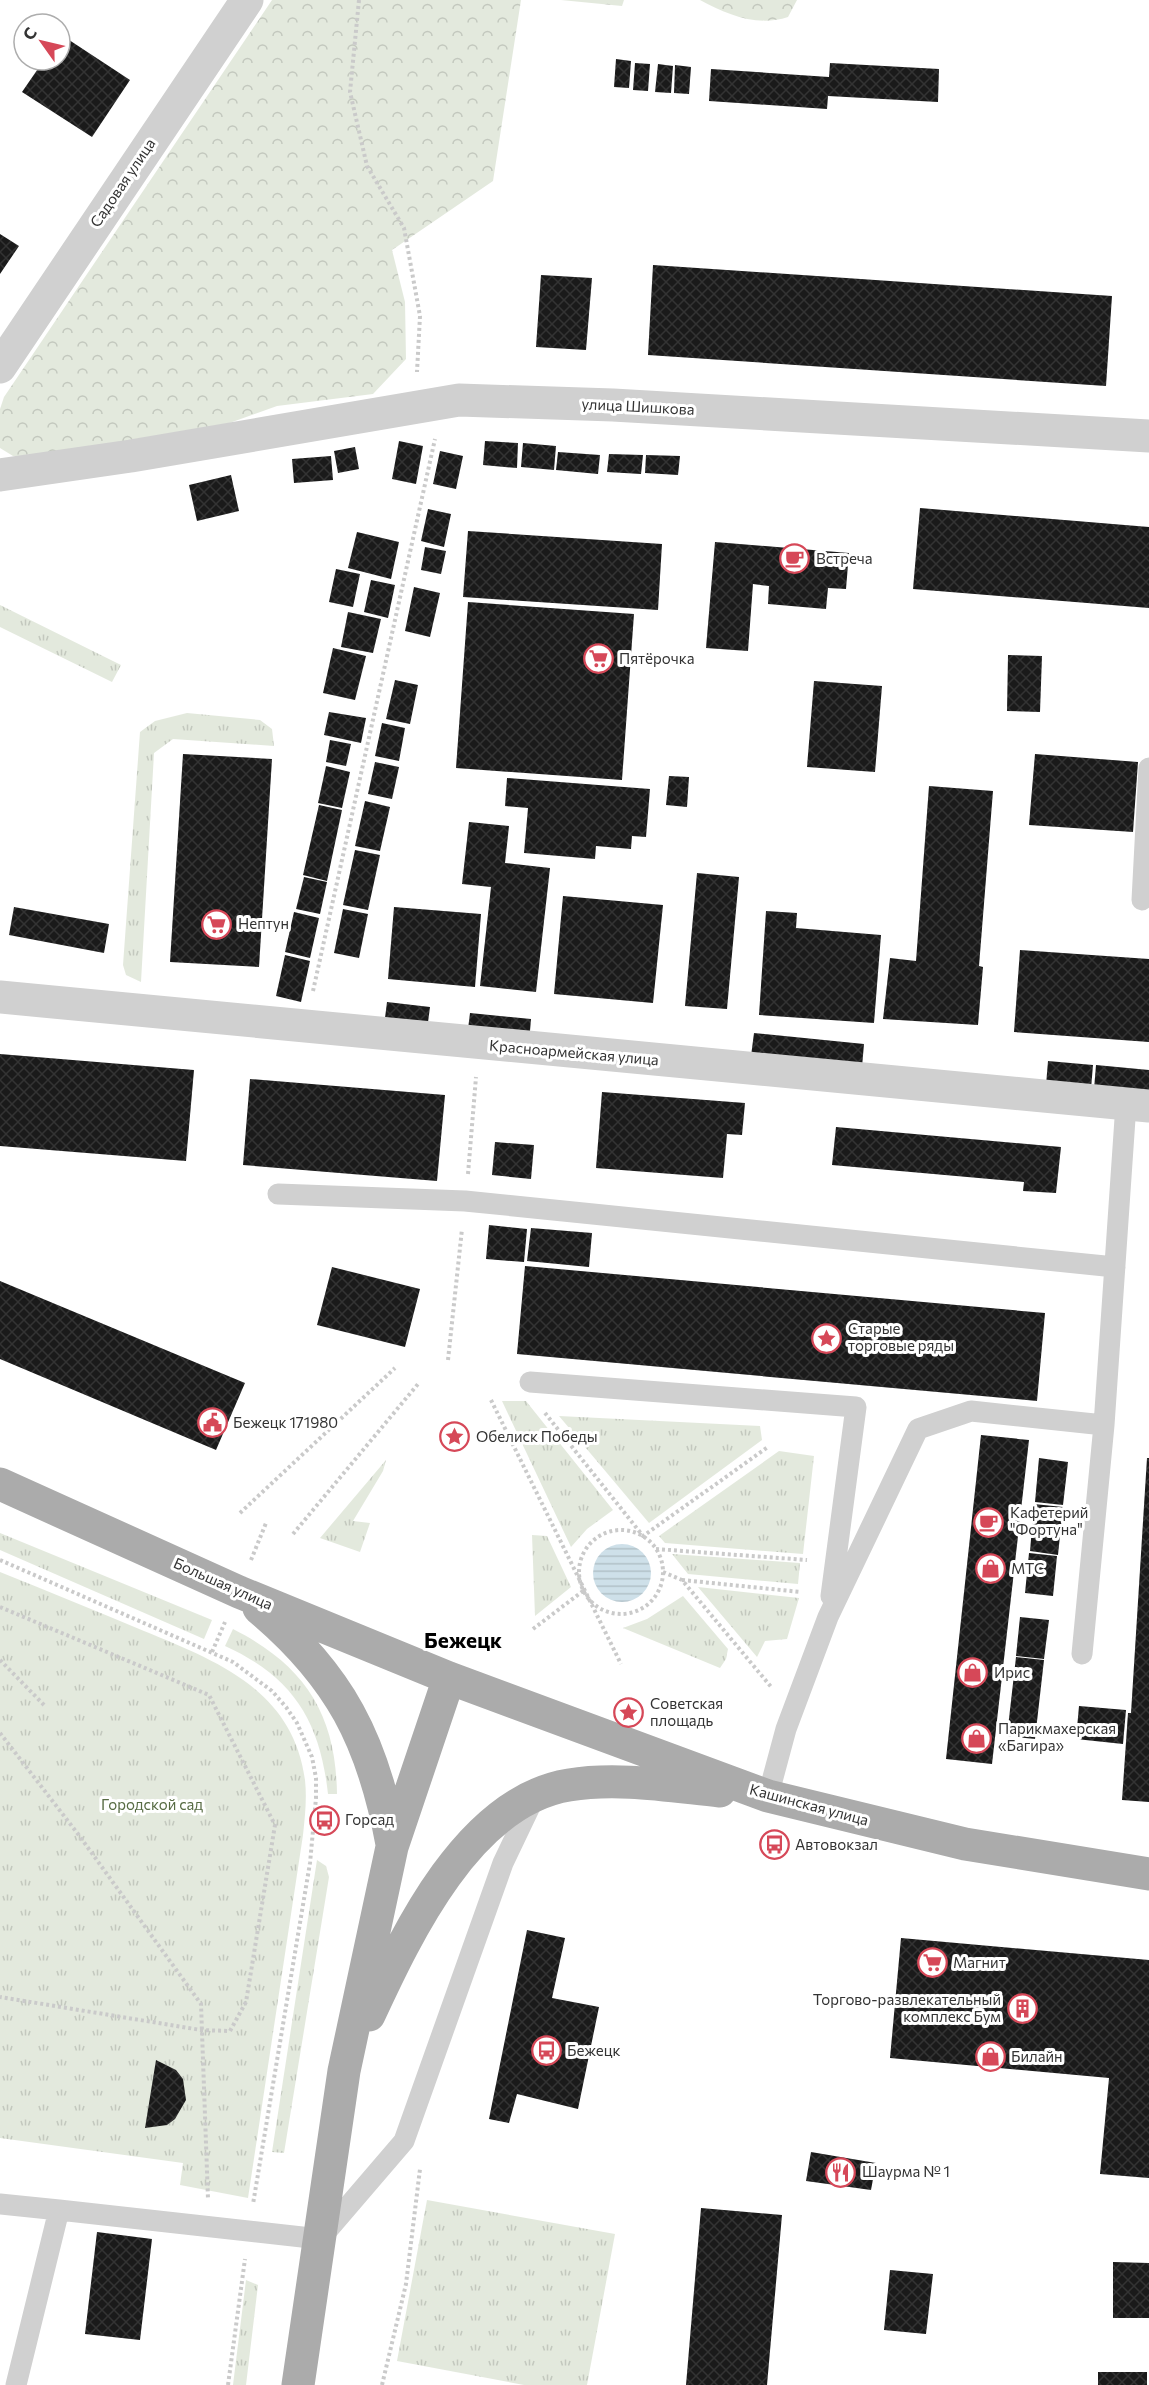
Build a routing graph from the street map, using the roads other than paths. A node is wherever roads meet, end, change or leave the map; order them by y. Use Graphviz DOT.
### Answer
graph roads {
  1 [pos="247,0"];
  2 [pos="0,367"];
  3 [pos="1149,436"];
  4 [pos="0,475"];
  5 [pos="1149,768"];
  6 [pos="1142,900"];
  7 [pos="0,997"];
  8 [pos="1138,1105"];
  9 [pos="278,1194"];
  10 [pos="1115,1267"];
  11 [pos="530,1382"];
  12 [pos="1104,1425"];
  13 [pos="0,1484"];
  14 [pos="239,1592"];
  15 [pos="828,1617"];
  16 [pos="1082,1653"];
  17 [pos="449,1678"];
  18 [pos="536,1795"];
  19 [pos="768,1796"];
  20 [pos="392,1847"];
  21 [pos="1149,1874"];
  22 [pos="344,2071"];
  23 [pos="0,2204"];
  24 [pos="59,2210"];
  25 [pos="320,2239"];
  26 [pos="16,2385"];
  27 [pos="298,2385"];
  1 -- 2 [label="street, Садовая улица"];
  3 -- 4 [label="street, улица Шишкова"];
  5 -- 6 [label="lane"];
  7 -- 8 [label="street, Красноармейская улица"];
  8 -- 10 [label="lane"];
  9 -- 10 [label="lane"];
  10 -- 12 [label="lane"];
  11 -- 15 [label="lane"];
  12 -- 15 [label="lane"];
  12 -- 16 [label="lane"];
  13 -- 14 [label="main road, Большая улица"];
  14 -- 17 [label="main road, Большая улица"];
  14 -- 20 [label="main road"];
  15 -- 19 [label="lane"];
  17 -- 19 [label="main road, Кашинская улица"];
  17 -- 20 [label="main road"];
  18 -- 19 [label="main road"];
  18 -- 22 [label="main road"];
  18 -- 25 [label="lane"];
  19 -- 21 [label="main road, Кашинская улица"];
  20 -- 22 [label="main road"];
  22 -- 25 [label="main road"];
  23 -- 24 [label="lane"];
  24 -- 25 [label="lane"];
  24 -- 26 [label="lane"];
  25 -- 27 [label="main road"];
}
